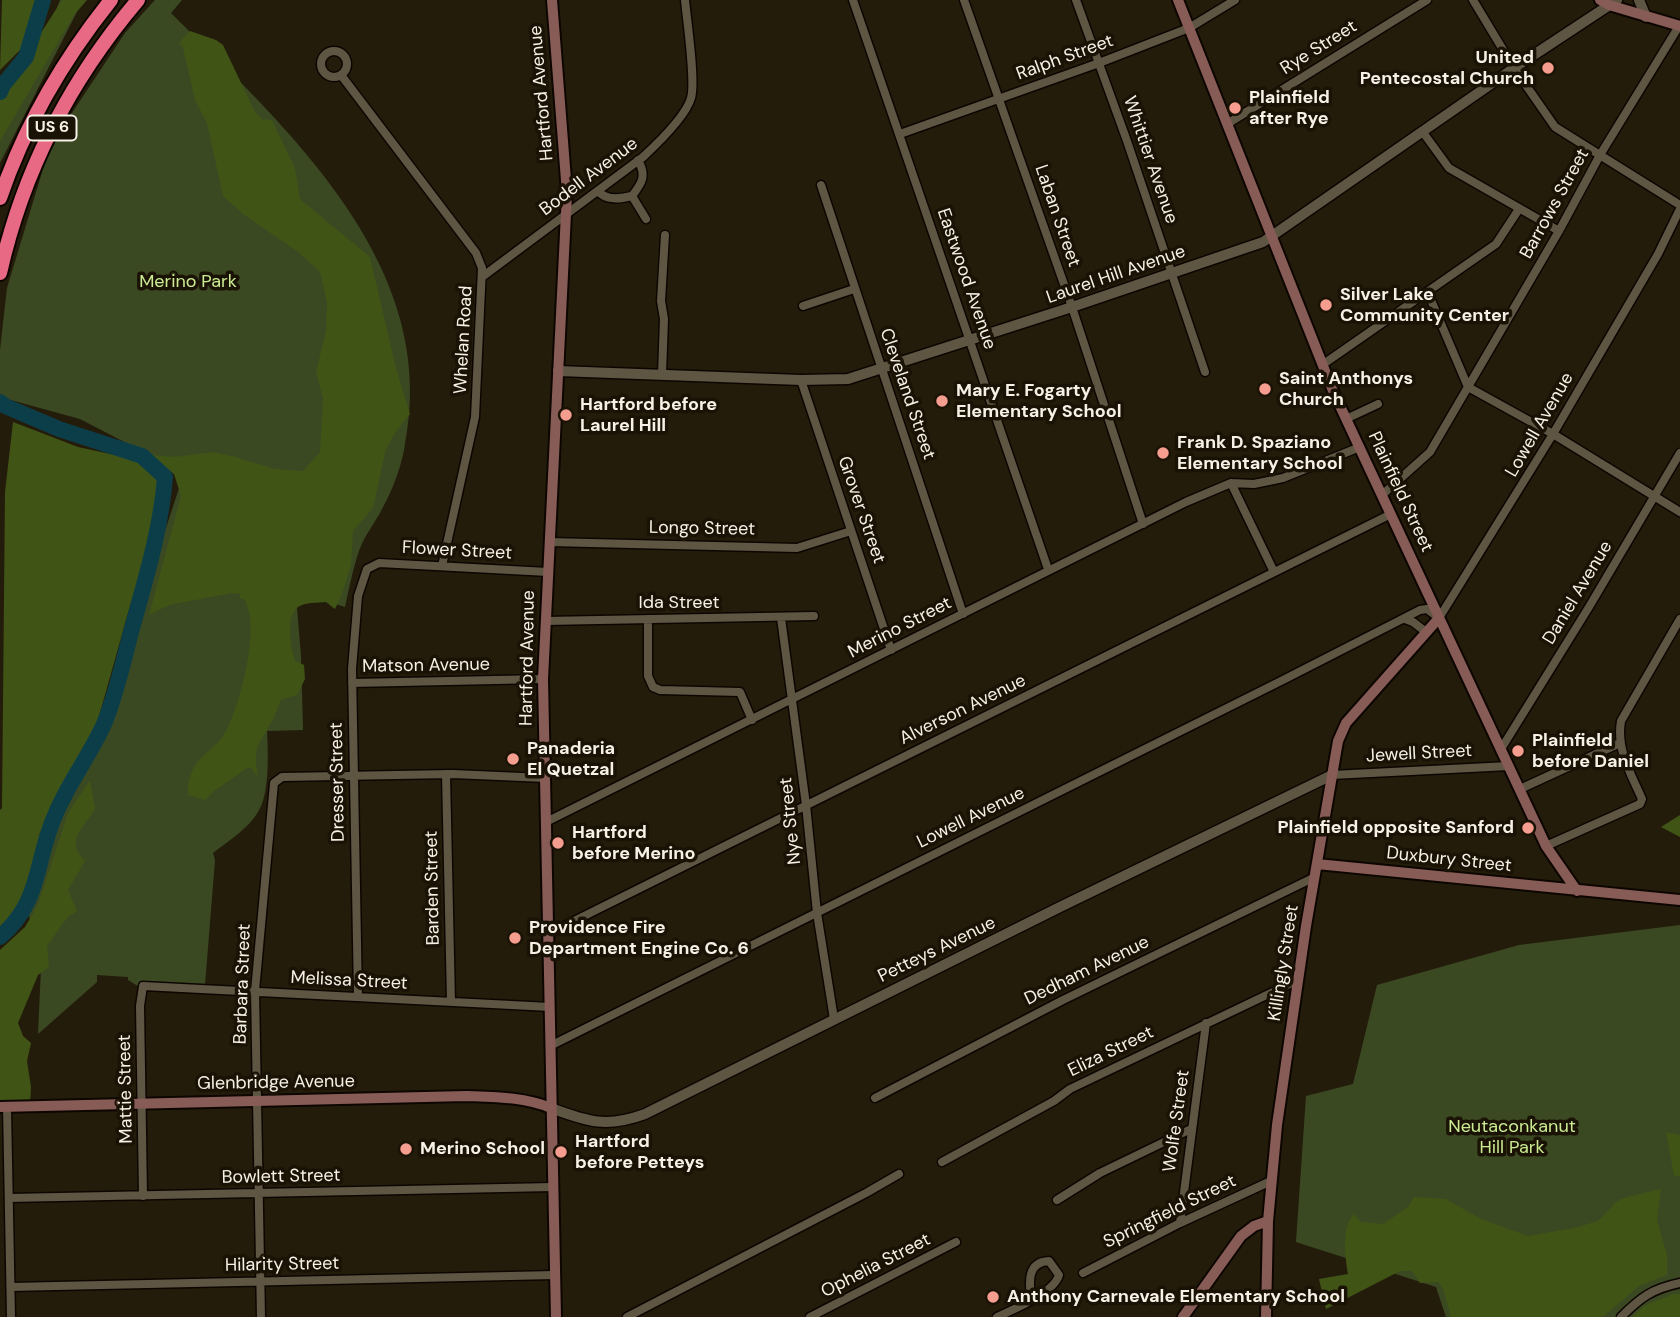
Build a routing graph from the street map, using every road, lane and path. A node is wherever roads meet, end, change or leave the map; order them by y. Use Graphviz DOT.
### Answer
graph roads {
  1 [pos="111,0"];
  2 [pos="138,0"];
  3 [pos="552,0"];
  4 [pos="685,0"];
  5 [pos="853,0"];
  6 [pos="964,0"];
  7 [pos="1076,0"];
  8 [pos="1178,0"];
  9 [pos="1235,0"];
  10 [pos="1427,0"];
  11 [pos="1473,0"];
  12 [pos="1639,0"];
  13 [pos="1609,2"];
  14 [pos="1646,17"];
  15 [pos="1679,26"];
  16 [pos="1189,28"];
  17 [pos="1099,63"];
  18 [pos="1514,68"];
  19 [pos="341,75"];
  20 [pos="999,98"];
  21 [pos="1227,124"];
  22 [pos="1422,131"];
  23 [pos="900,134"];
  24 [pos="1600,155"];
  25 [pos="638,160"];
  26 [pos="821,185"];
  27 [pos="598,191"];
  28 [pos="632,196"];
  29 [pos="0,198"];
  30 [pos="1680,207"];
  31 [pos="1519,209"];
  32 [pos="566,214"];
  33 [pos="646,219"];
  34 [pos="1559,231"];
  35 [pos="665,235"];
  36 [pos="1271,236"];
  37 [pos="0,273"];
  38 [pos="1172,273"];
  39 [pos="482,277"];
  40 [pos="854,289"];
  41 [pos="1428,293"];
  42 [pos="803,306"];
  43 [pos="1072,307"];
  44 [pos="970,339"];
  45 [pos="1322,365"];
  46 [pos="882,369"];
  47 [pos="558,371"];
  48 [pos="1205,372"];
  49 [pos="662,374"];
  50 [pos="801,380"];
  51 [pos="1468,387"];
  52 [pos="1377,404"];
  53 [pos="1346,419"];
  54 [pos="1553,434"];
  55 [pos="1360,447"];
  56 [pos="1680,453"];
  57 [pos="1231,483"];
  58 [pos="1382,495"];
  59 [pos="1654,497"];
  60 [pos="1680,512"];
  61 [pos="1391,514"];
  62 [pos="1143,524"];
  63 [pos="851,531"];
  64 [pos="549,542"];
  65 [pos="442,566"];
  66 [pos="367,569"];
  67 [pos="1048,569"];
  68 [pos="548,572"];
  69 [pos="1274,572"];
  70 [pos="963,614"];
  71 [pos="814,617"];
  72 [pos="781,618"];
  73 [pos="1439,618"];
  74 [pos="648,619"];
  75 [pos="1405,619"];
  76 [pos="1680,619"];
  77 [pos="545,621"];
  78 [pos="1426,632"];
  79 [pos="891,650"];
  80 [pos="543,680"];
  81 [pos="352,683"];
  82 [pos="792,701"];
  83 [pos="752,720"];
  84 [pos="1620,743"];
  85 [pos="1501,750"];
  86 [pos="1509,766"];
  87 [pos="446,774"];
  88 [pos="1332,775"];
  89 [pos="354,776"];
  90 [pos="545,778"];
  91 [pos="1520,789"];
  92 [pos="806,805"];
  93 [pos="546,822"];
  94 [pos="1546,846"];
  95 [pos="1317,864"];
  96 [pos="1315,877"];
  97 [pos="1577,891"];
  98 [pos="1680,900"];
  99 [pos="817,913"];
  100 [pos="548,933"];
  101 [pos="1298,980"];
  102 [pos="146,986"];
  103 [pos="255,991"];
  104 [pos="358,997"];
  105 [pos="451,1002"];
  106 [pos="550,1007"];
  107 [pos="834,1019"];
  108 [pos="1206,1023"];
  109 [pos="550,1046"];
  110 [pos="875,1098"];
  111 [pos="257,1101"];
  112 [pos="141,1104"];
  113 [pos="3,1107"];
  114 [pos="551,1108"];
  115 [pos="1191,1129"];
  116 [pos="942,1162"];
  117 [pos="898,1174"];
  118 [pos="1271,1181"];
  119 [pos="553,1187"];
  120 [pos="259,1193"];
  121 [pos="143,1196"];
  122 [pos="9,1198"];
  123 [pos="1056,1200"];
  124 [pos="1268,1221"];
  125 [pos="1180,1223"];
  126 [pos="956,1242"];
  127 [pos="1083,1273"];
  128 [pos="555,1275"];
  129 [pos="261,1282"];
  130 [pos="1680,1283"];
  131 [pos="11,1287"];
  132 [pos="1031,1299"];
  133 [pos="11,1317"];
  134 [pos="261,1317"];
  135 [pos="556,1317"];
  136 [pos="627,1317"];
  137 [pos="810,1317"];
  138 [pos="997,1317"];
  139 [pos="1184,1317"];
  140 [pos="1266,1317"];
  141 [pos="1621,1317"];
  1 -- 29 [label="highway, US 6"];
  2 -- 37 [label="highway, US 6"];
  3 -- 32 [label="main road, Hartford Avenue"];
  4 -- 25 [label="street, Bodell Avenue"];
  5 -- 23 [label="street, Eastwood Avenue"];
  6 -- 20 [label="street, Laban Street"];
  7 -- 17 [label="street, Whittier Avenue"];
  8 -- 16 [label="main road, Plainfield Street"];
  9 -- 16 [label="street, Ralph Street"];
  10 -- 21 [label="street, Rye Street"];
  11 -- 18 [label="street"];
  12 -- 14 [label="street"];
  13 -- 14 [label="main road"];
  13 -- 18 [label="street, Laurel Hill Avenue"];
  14 -- 15 [label="main road"];
  15 -- 24 [label="street, Barrows Street"];
  16 -- 17 [label="street, Ralph Street"];
  16 -- 21 [label="main road, Plainfield Street"];
  17 -- 20 [label="street, Ralph Street"];
  17 -- 38 [label="street, Whittier Avenue"];
  18 -- 22 [label="street, Laurel Hill Avenue"];
  18 -- 24 [label="street"];
  19 -- 39 [label="street, Whelan Road"];
  20 -- 23 [label="street, Ralph Street"];
  20 -- 43 [label="street, Laban Street"];
  21 -- 36 [label="main road, Plainfield Street"];
  22 -- 31 [label="street"];
  22 -- 36 [label="street, Laurel Hill Avenue"];
  23 -- 44 [label="street, Eastwood Avenue"];
  24 -- 30 [label="street"];
  24 -- 34 [label="street, Barrows Street"];
  25 -- 27 [label="street, Bodell Avenue"];
  25 -- 28 [label="street"];
  26 -- 40 [label="street, Cleveland Street"];
  27 -- 28 [label="street"];
  27 -- 32 [label="street, Bodell Avenue"];
  28 -- 33 [label="street"];
  30 -- 54 [label="street, Lowell Avenue"];
  31 -- 34 [label="street"];
  31 -- 41 [label="street"];
  32 -- 39 [label="street, Bodell Avenue"];
  32 -- 47 [label="main road, Hartford Avenue"];
  34 -- 51 [label="street, Barrows Street"];
  35 -- 49 [label="street"];
  36 -- 38 [label="street, Laurel Hill Avenue"];
  36 -- 45 [label="main road, Plainfield Street"];
  38 -- 43 [label="street, Laurel Hill Avenue"];
  38 -- 48 [label="street, Whittier Avenue"];
  39 -- 65 [label="street, Whelan Road"];
  40 -- 42 [label="street"];
  40 -- 46 [label="street, Cleveland Street"];
  41 -- 45 [label="street"];
  41 -- 51 [label="street"];
  43 -- 44 [label="street, Laurel Hill Avenue"];
  43 -- 62 [label="street, Laban Street"];
  44 -- 46 [label="street, Laurel Hill Avenue"];
  44 -- 67 [label="street, Eastwood Avenue"];
  45 -- 53 [label="main road, Plainfield Street"];
  46 -- 50 [label="street, Laurel Hill Avenue"];
  46 -- 70 [label="street, Cleveland Street"];
  47 -- 49 [label="street, Laurel Hill Avenue"];
  47 -- 64 [label="main road, Hartford Avenue"];
  49 -- 50 [label="street, Laurel Hill Avenue"];
  50 -- 63 [label="street, Grover Street"];
  51 -- 54 [label="street"];
  51 -- 58 [label="street, Barrows Street"];
  52 -- 53 [label="street"];
  53 -- 55 [label="main road, Plainfield Street"];
  54 -- 59 [label="street"];
  54 -- 73 [label="street, Lowell Avenue"];
  55 -- 57 [label="street, Merino Street"];
  55 -- 58 [label="main road, Plainfield Street"];
  56 -- 59 [label="street, Daniel Avenue"];
  57 -- 62 [label="street, Merino Street"];
  57 -- 69 [label="street"];
  58 -- 61 [label="main road, Plainfield Street"];
  59 -- 60 [label="street"];
  59 -- 85 [label="street, Daniel Avenue"];
  61 -- 69 [label="street, Alverson Avenue"];
  61 -- 73 [label="main road, Plainfield Street"];
  62 -- 67 [label="street, Merino Street"];
  63 -- 64 [label="street, Longo Street"];
  63 -- 79 [label="street, Grover Street"];
  64 -- 68 [label="main road, Hartford Avenue"];
  65 -- 66 [label="street, Flower Street"];
  65 -- 68 [label="street, Flower Street"];
  66 -- 81 [label="street, Dresser Street"];
  67 -- 70 [label="street, Merino Street"];
  68 -- 77 [label="main road, Hartford Avenue"];
  69 -- 92 [label="street, Alverson Avenue"];
  70 -- 79 [label="street, Merino Street"];
  71 -- 72 [label="street, Ida Street"];
  72 -- 74 [label="street, Ida Street"];
  72 -- 82 [label="street, Nye Street"];
  73 -- 75 [label="street, Lowell Avenue"];
  73 -- 78 [label="main road, Killingly Street"];
  73 -- 85 [label="main road, Plainfield Street"];
  74 -- 77 [label="street, Ida Street"];
  74 -- 83 [label="street"];
  75 -- 78 [label="street"];
  75 -- 99 [label="street, Lowell Avenue"];
  76 -- 84 [label="street"];
  77 -- 80 [label="main road, Hartford Avenue"];
  78 -- 88 [label="main road, Killingly Street"];
  79 -- 82 [label="street, Merino Street"];
  80 -- 81 [label="street, Matson Avenue"];
  80 -- 90 [label="main road, Hartford Avenue"];
  81 -- 89 [label="street, Dresser Street"];
  82 -- 83 [label="street, Merino Street"];
  82 -- 92 [label="street, Nye Street"];
  83 -- 93 [label="street, Merino Street"];
  84 -- 91 [label="street"];
  84 -- 94 [label="street"];
  85 -- 86 [label="main road, Plainfield Street"];
  86 -- 88 [label="street, Jewell Street"];
  86 -- 91 [label="main road, Plainfield Street"];
  87 -- 89 [label="street"];
  87 -- 90 [label="street"];
  87 -- 105 [label="street, Barden Street"];
  88 -- 95 [label="main road, Killingly Street"];
  88 -- 107 [label="street, Petteys Avenue"];
  89 -- 103 [label="street, Barbara Street"];
  89 -- 104 [label="street, Dresser Street"];
  90 -- 93 [label="main road, Hartford Avenue"];
  91 -- 94 [label="main road, Plainfield Street"];
  92 -- 99 [label="street, Nye Street"];
  92 -- 100 [label="street, Alverson Avenue"];
  93 -- 100 [label="main road, Hartford Avenue"];
  94 -- 97 [label="main road, Plainfield Street"];
  95 -- 96 [label="main road, Killingly Street"];
  95 -- 97 [label="main road, Duxbury Street"];
  96 -- 101 [label="main road, Killingly Street"];
  96 -- 110 [label="street, Dedham Avenue"];
  97 -- 98 [label="main road"];
  99 -- 107 [label="street, Nye Street"];
  99 -- 109 [label="street, Lowell Avenue"];
  100 -- 106 [label="main road, Hartford Avenue"];
  101 -- 108 [label="street, Eliza Street"];
  101 -- 118 [label="main road, Killingly Street"];
  102 -- 103 [label="street, Melissa Street"];
  102 -- 112 [label="street, Mattie Street"];
  103 -- 104 [label="street, Melissa Street"];
  103 -- 111 [label="street, Barbara Street"];
  104 -- 105 [label="street, Melissa Street"];
  105 -- 106 [label="street, Melissa Street"];
  106 -- 109 [label="main road, Hartford Avenue"];
  107 -- 114 [label="street, Petteys Avenue"];
  108 -- 115 [label="street, Wolfe Street"];
  108 -- 116 [label="street, Eliza Street"];
  109 -- 114 [label="main road, Hartford Avenue"];
  111 -- 112 [label="main road, Glenbridge Avenue"];
  111 -- 114 [label="main road, Glenbridge Avenue"];
  111 -- 120 [label="street, Barbara Street"];
  112 -- 113 [label="main road, Glenbridge Avenue"];
  112 -- 121 [label="street, Mattie Street"];
  113 -- 122 [label="street"];
  114 -- 119 [label="main road, Hartford Avenue"];
  115 -- 123 [label="street"];
  115 -- 125 [label="street, Wolfe Street"];
  117 -- 136 [label="street"];
  118 -- 124 [label="main road, Killingly Street"];
  118 -- 125 [label="street, Springfield Street"];
  119 -- 120 [label="street, Bowlett Street"];
  119 -- 128 [label="main road, Hartford Avenue"];
  120 -- 121 [label="street, Bowlett Street"];
  120 -- 129 [label="street, Barbara Street"];
  121 -- 122 [label="street, Bowlett Street"];
  122 -- 131 [label="street"];
  124 -- 139 [label="main road"];
  124 -- 140 [label="main road, Killingly Street"];
  125 -- 127 [label="street, Springfield Street"];
  126 -- 137 [label="street, Ophelia Street"];
  128 -- 129 [label="street, Hilarity Street"];
  128 -- 135 [label="main road, Hartford Avenue"];
  129 -- 131 [label="street, Hilarity Street"];
  129 -- 134 [label="street, Barbara Street"];
  130 -- 141 [label="street"];
  131 -- 133 [label="street"];
  132 -- 132 [label="street"];
  132 -- 138 [label="street"];
}
